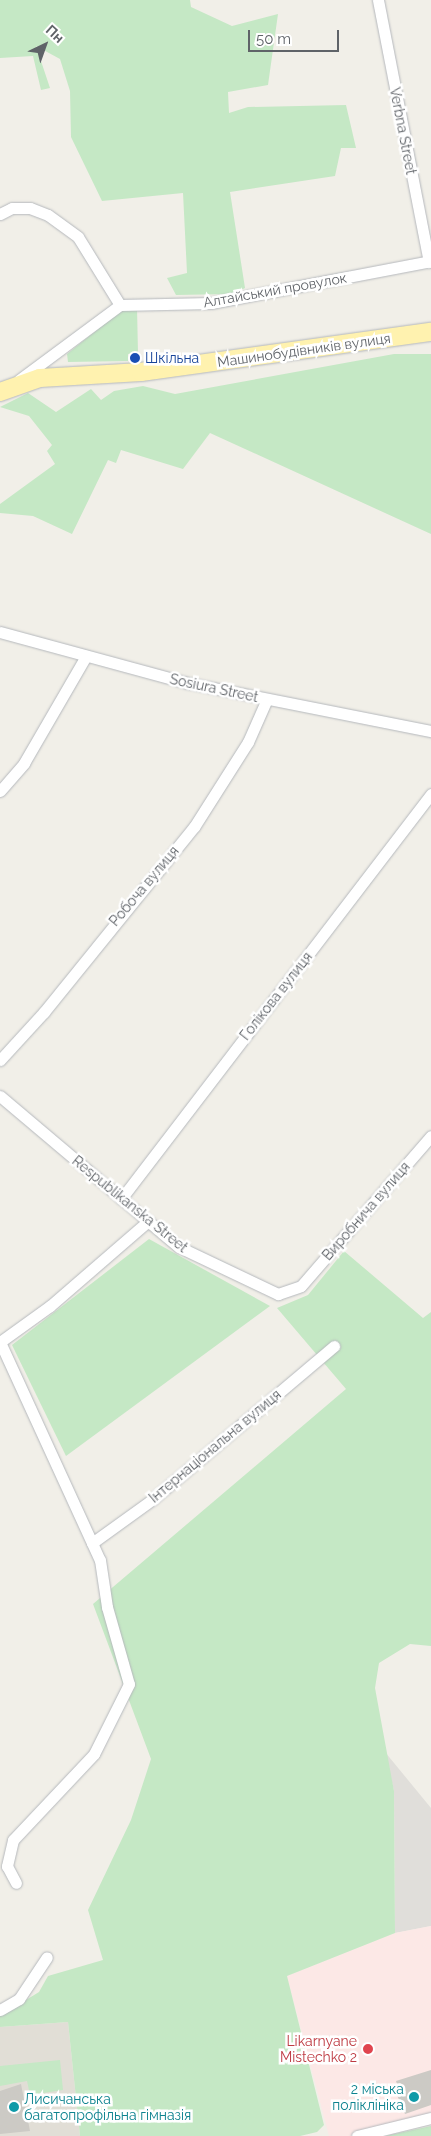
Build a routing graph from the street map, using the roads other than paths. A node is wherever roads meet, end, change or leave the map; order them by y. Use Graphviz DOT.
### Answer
graph roads {
  1 [pos="378,0"];
  2 [pos="0,214"];
  3 [pos="430,262"];
  4 [pos="120,305"];
  5 [pos="431,332"];
  6 [pos="5,389"];
  7 [pos="0,632"];
  8 [pos="86,656"];
  9 [pos="267,699"];
  10 [pos="431,731"];
  11 [pos="0,792"];
  12 [pos="431,794"];
  13 [pos="0,1060"];
  14 [pos="0,1096"];
  15 [pos="431,1136"];
  16 [pos="120,1199"];
  17 [pos="148,1221"];
  18 [pos="301,1286"];
  19 [pos="0,1342"];
  20 [pos="334,1346"];
  21 [pos="92,1543"];
  22 [pos="16,1883"];
  23 [pos="47,1957"];
  24 [pos="0,2010"];
  25 [pos="431,2118"];
  26 [pos="357,2136"];
  1 -- 3 [label="street, Verbna Street"];
  2 -- 4 [label="street"];
  3 -- 4 [label="street, Алтайський провулок"];
  4 -- 6 [label="street"];
  5 -- 6 [label="main road, Машинобудівників вулиця"];
  7 -- 8 [label="street, Sosiura Street"];
  8 -- 9 [label="street, Sosiura Street"];
  8 -- 11 [label="street"];
  9 -- 10 [label="street, Sosiura Street"];
  9 -- 13 [label="street, Робоча вулиця"];
  12 -- 16 [label="street, Голікова вулиця"];
  14 -- 16 [label="street, Respublikanska Street"];
  15 -- 18 [label="street, Виробнича вулиця"];
  16 -- 17 [label="street, Respublikanska Street"];
  17 -- 18 [label="street, Respublikanska Street"];
  17 -- 19 [label="street"];
  19 -- 21 [label="street"];
  20 -- 21 [label="street, Інтернаціональна вулиця"];
  21 -- 22 [label="street"];
  23 -- 24 [label="street"];
  25 -- 26 [label="street"];
}
